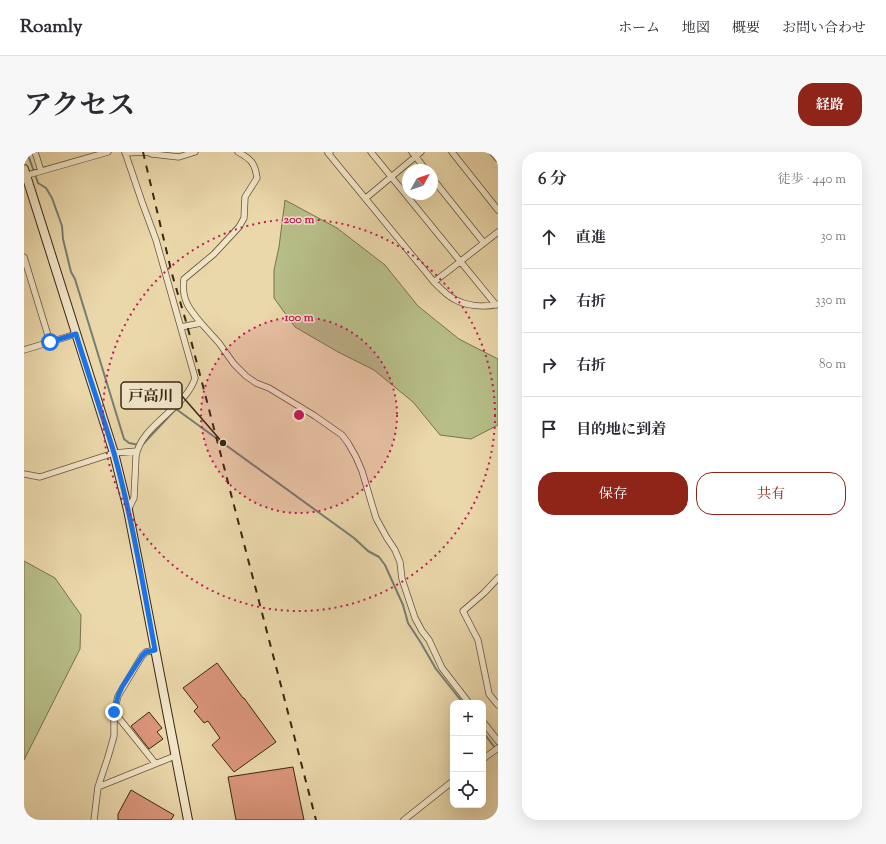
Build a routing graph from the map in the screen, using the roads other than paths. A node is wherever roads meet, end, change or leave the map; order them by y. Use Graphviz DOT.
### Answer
graph roads {
  1 [pos="35,152"];
  2 [pos="83,152"];
  3 [pos="108,152"];
  4 [pos="125,152"];
  5 [pos="195,152"];
  6 [pos="238,152"];
  7 [pos="330,152"];
  8 [pos="372,152"];
  9 [pos="421,152"];
  10 [pos="452,152"];
  11 [pos="492,152"];
  12 [pos="414,154"];
  13 [pos="85,159"];
  14 [pos="498,159"];
  15 [pos="422,164"];
  16 [pos="41,171"];
  17 [pos="25,173"];
  18 [pos="391,176"];
  19 [pos="438,186"];
  20 [pos="366,198"];
  21 [pos="498,210"];
  22 [pos="498,232"];
  23 [pos="484,243"];
  24 [pos="24,257"];
  25 [pos="460,262"];
  26 [pos="26,273"];
  27 [pos="434,282"];
  28 [pos="497,305"];
  29 [pos="201,323"];
  30 [pos="181,327"];
  31 [pos="76,334"];
  32 [pos="50,342"];
  33 [pos="24,350"];
  34 [pos="137,451"];
  35 [pos="114,453"];
  36 [pos="24,474"];
  37 [pos="128,510"];
  38 [pos="498,578"];
  39 [pos="155,650"];
  40 [pos="467,700"];
  41 [pos="498,705"];
  42 [pos="114,712"];
  43 [pos="486,726"];
  44 [pos="498,741"];
  45 [pos="496,749"];
  46 [pos="175,756"];
  47 [pos="486,757"];
  48 [pos="155,763"];
  49 [pos="450,783"];
  50 [pos="98,787"];
  51 [pos="94,820"];
  52 [pos="188,820"];
  53 [pos="404,820"];
  1 -- 16 [label="street"];
  2 -- 13 [label="street"];
  3 -- 13 [label="street"];
  4 -- 5 [label="street"];
  4 -- 30 [label="street"];
  6 -- 29 [label="street"];
  7 -- 20 [label="street"];
  8 -- 18 [label="street"];
  9 -- 12 [label="street"];
  10 -- 21 [label="street"];
  11 -- 14 [label="street"];
  12 -- 15 [label="street"];
  12 -- 18 [label="street"];
  13 -- 16 [label="street"];
  16 -- 17 [label="street"];
  17 -- 31 [label="street"];
  18 -- 20 [label="street"];
  18 -- 25 [label="street"];
  19 -- 23 [label="street"];
  20 -- 27 [label="street"];
  22 -- 23 [label="street"];
  23 -- 25 [label="street"];
  24 -- 26 [label="street"];
  25 -- 27 [label="street"];
  25 -- 28 [label="street"];
  26 -- 32 [label="street"];
  27 -- 28 [label="street"];
  29 -- 30 [label="street"];
  29 -- 40 [label="street"];
  30 -- 34 [label="street"];
  31 -- 32 [label="street"];
  31 -- 35 [label="street"];
  32 -- 33 [label="street"];
  34 -- 35 [label="street"];
  34 -- 37 [label="street"];
  35 -- 36 [label="street"];
  35 -- 37 [label="street"];
  37 -- 39 [label="street"];
  38 -- 41 [label="street"];
  39 -- 42 [label="street"];
  39 -- 46 [label="street"];
  42 -- 48 [label="street"];
  42 -- 50 [label="street"];
  43 -- 44 [label="street"];
  45 -- 47 [label="street"];
  46 -- 48 [label="street"];
  46 -- 52 [label="street"];
  48 -- 50 [label="street"];
  49 -- 53 [label="street"];
  50 -- 51 [label="street"];
}
